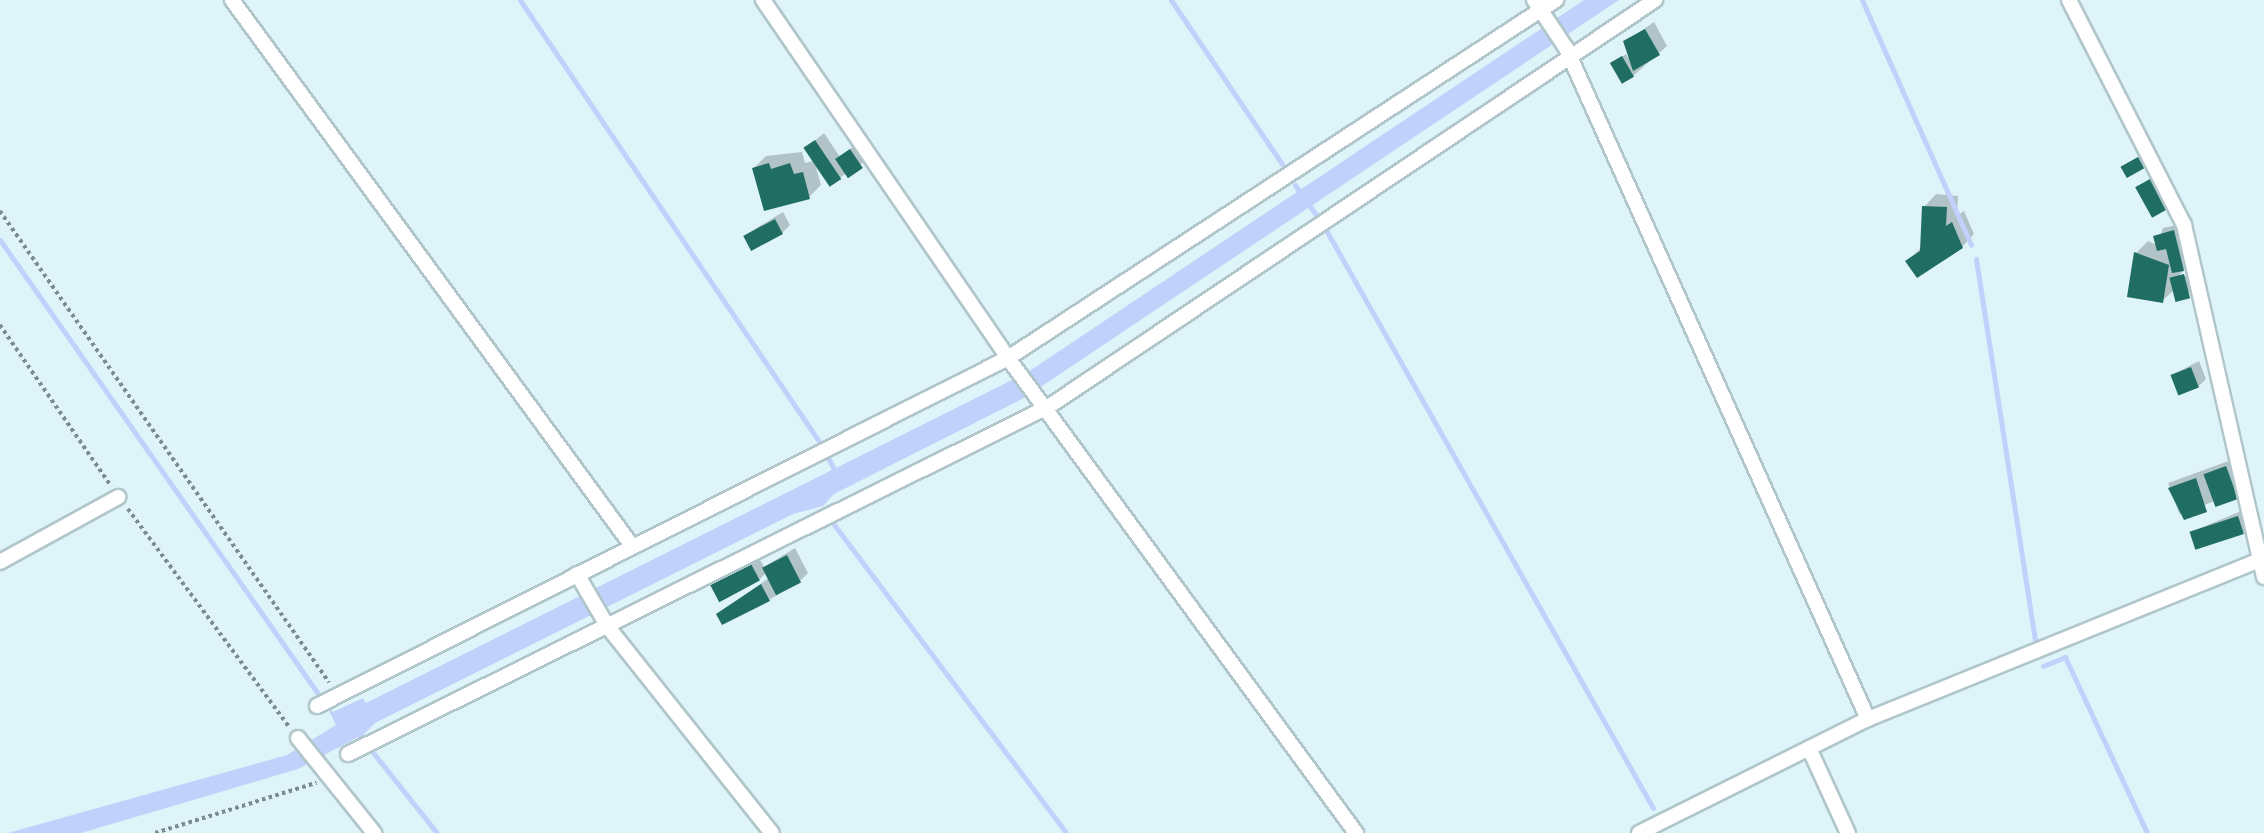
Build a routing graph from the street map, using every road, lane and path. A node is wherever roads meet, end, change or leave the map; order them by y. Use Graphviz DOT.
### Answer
graph roads {
  1 [pos="232,0"];
  2 [pos="763,0"];
  3 [pos="1556,0"];
  4 [pos="1655,0"];
  5 [pos="2069,0"];
  6 [pos="1539,11"];
  7 [pos="1568,53"];
  8 [pos="0,211"];
  9 [pos="0,325"];
  10 [pos="1008,358"];
  11 [pos="1045,402"];
  12 [pos="118,497"];
  13 [pos="632,546"];
  14 [pos="2262,558"];
  15 [pos="0,562"];
  16 [pos="2264,577"];
  17 [pos="580,578"];
  18 [pos="605,621"];
  19 [pos="329,700"];
  20 [pos="1868,719"];
  21 [pos="298,738"];
  22 [pos="360,747"];
  23 [pos="1809,748"];
  24 [pos="323,772"];
  25 [pos="155,833"];
  26 [pos="373,833"];
  27 [pos="772,833"];
  28 [pos="1356,833"];
  29 [pos="1639,833"];
  30 [pos="1849,833"];
  1 -- 13 [label="street"];
  2 -- 10 [label="street"];
  3 -- 6 [label="street"];
  4 -- 7 [label="street"];
  5 -- 14 [label="street"];
  6 -- 7 [label="street"];
  6 -- 10 [label="street"];
  7 -- 11 [label="street"];
  7 -- 20 [label="street"];
  8 -- 19 [label="path"];
  9 -- 12 [label="path"];
  10 -- 11 [label="street"];
  10 -- 13 [label="street"];
  11 -- 18 [label="street"];
  11 -- 28 [label="street"];
  12 -- 15 [label="street"];
  12 -- 21 [label="path"];
  13 -- 17 [label="street"];
  14 -- 16 [label="street"];
  14 -- 20 [label="street"];
  17 -- 18 [label="street"];
  17 -- 19 [label="street"];
  18 -- 22 [label="street"];
  18 -- 27 [label="street"];
  20 -- 23 [label="street"];
  21 -- 24 [label="street"];
  23 -- 29 [label="street"];
  23 -- 30 [label="street"];
  24 -- 25 [label="path"];
  24 -- 26 [label="street"];
}
